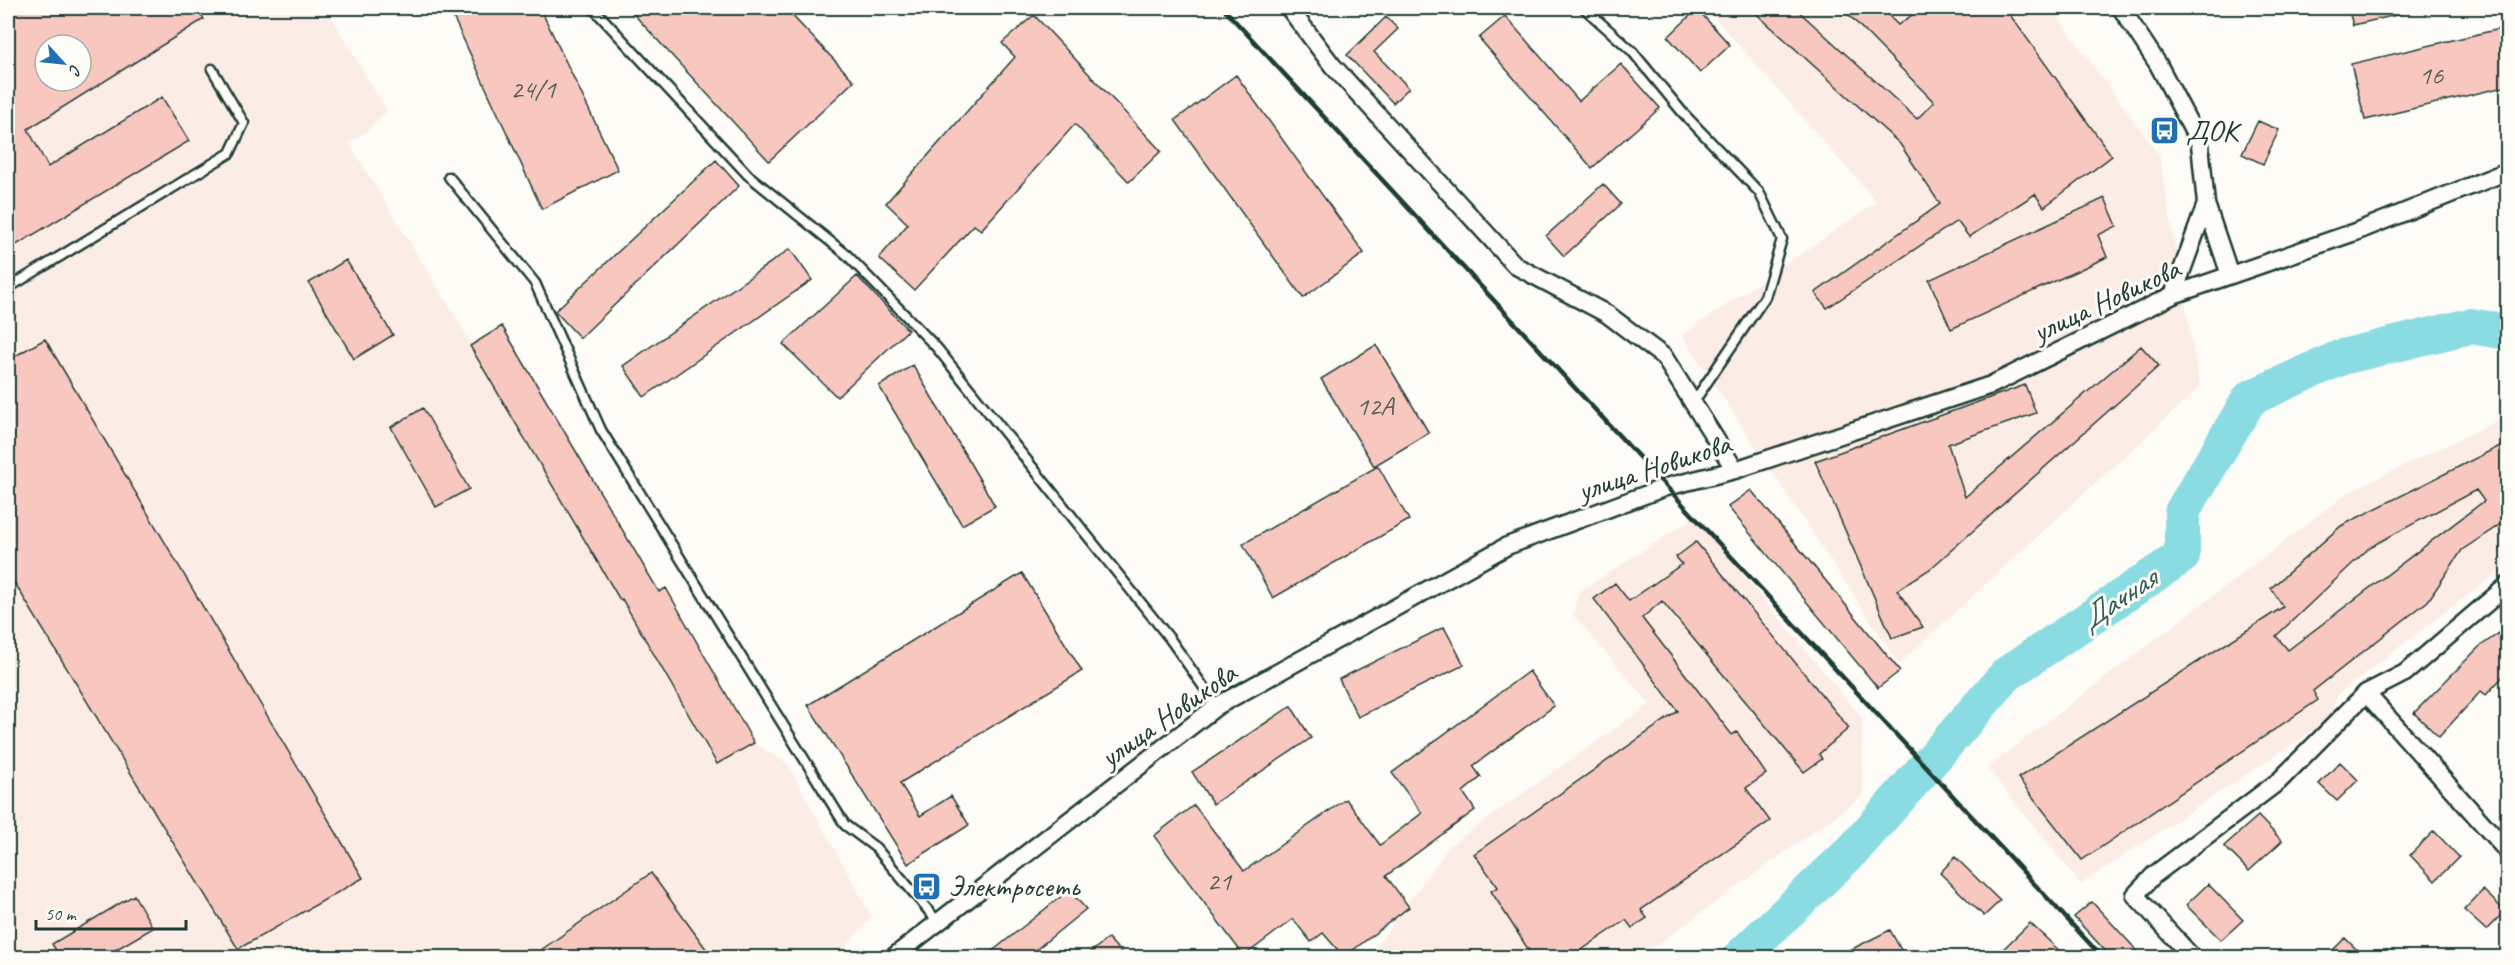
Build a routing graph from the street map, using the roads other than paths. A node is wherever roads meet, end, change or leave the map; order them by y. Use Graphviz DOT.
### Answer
graph roads {
  1 [pos="593,8"];
  2 [pos="1289,8"];
  3 [pos="1584,8"];
  4 [pos="2121,8"];
  5 [pos="212,69"];
  6 [pos="2508,171"];
  7 [pos="449,177"];
  8 [pos="2206,204"];
  9 [pos="2230,275"];
  10 [pos="8,288"];
  11 [pos="2173,295"];
  12 [pos="1735,470"];
  13 [pos="2508,585"];
  14 [pos="2366,693"];
  15 [pos="1217,706"];
  16 [pos="2508,852"];
  17 [pos="938,922"];
  18 [pos="892,957"];
  19 [pos="2193,957"];
  1 -- 15 [label="lane"];
  2 -- 12 [label="street"];
  3 -- 12 [label="lane"];
  4 -- 8 [label="street"];
  5 -- 10 [label="lane"];
  6 -- 9 [label="street, улица Новикова"];
  7 -- 17 [label="lane"];
  8 -- 9 [label="street"];
  8 -- 11 [label="street"];
  9 -- 11 [label="street, улица Новикова"];
  11 -- 12 [label="street, улица Новикова"];
  12 -- 15 [label="street, улица Новикова"];
  13 -- 14 [label="street"];
  14 -- 16 [label="street"];
  14 -- 19 [label="street"];
  15 -- 17 [label="street, улица Новикова"];
  17 -- 18 [label="street, улица Новикова"];
}
